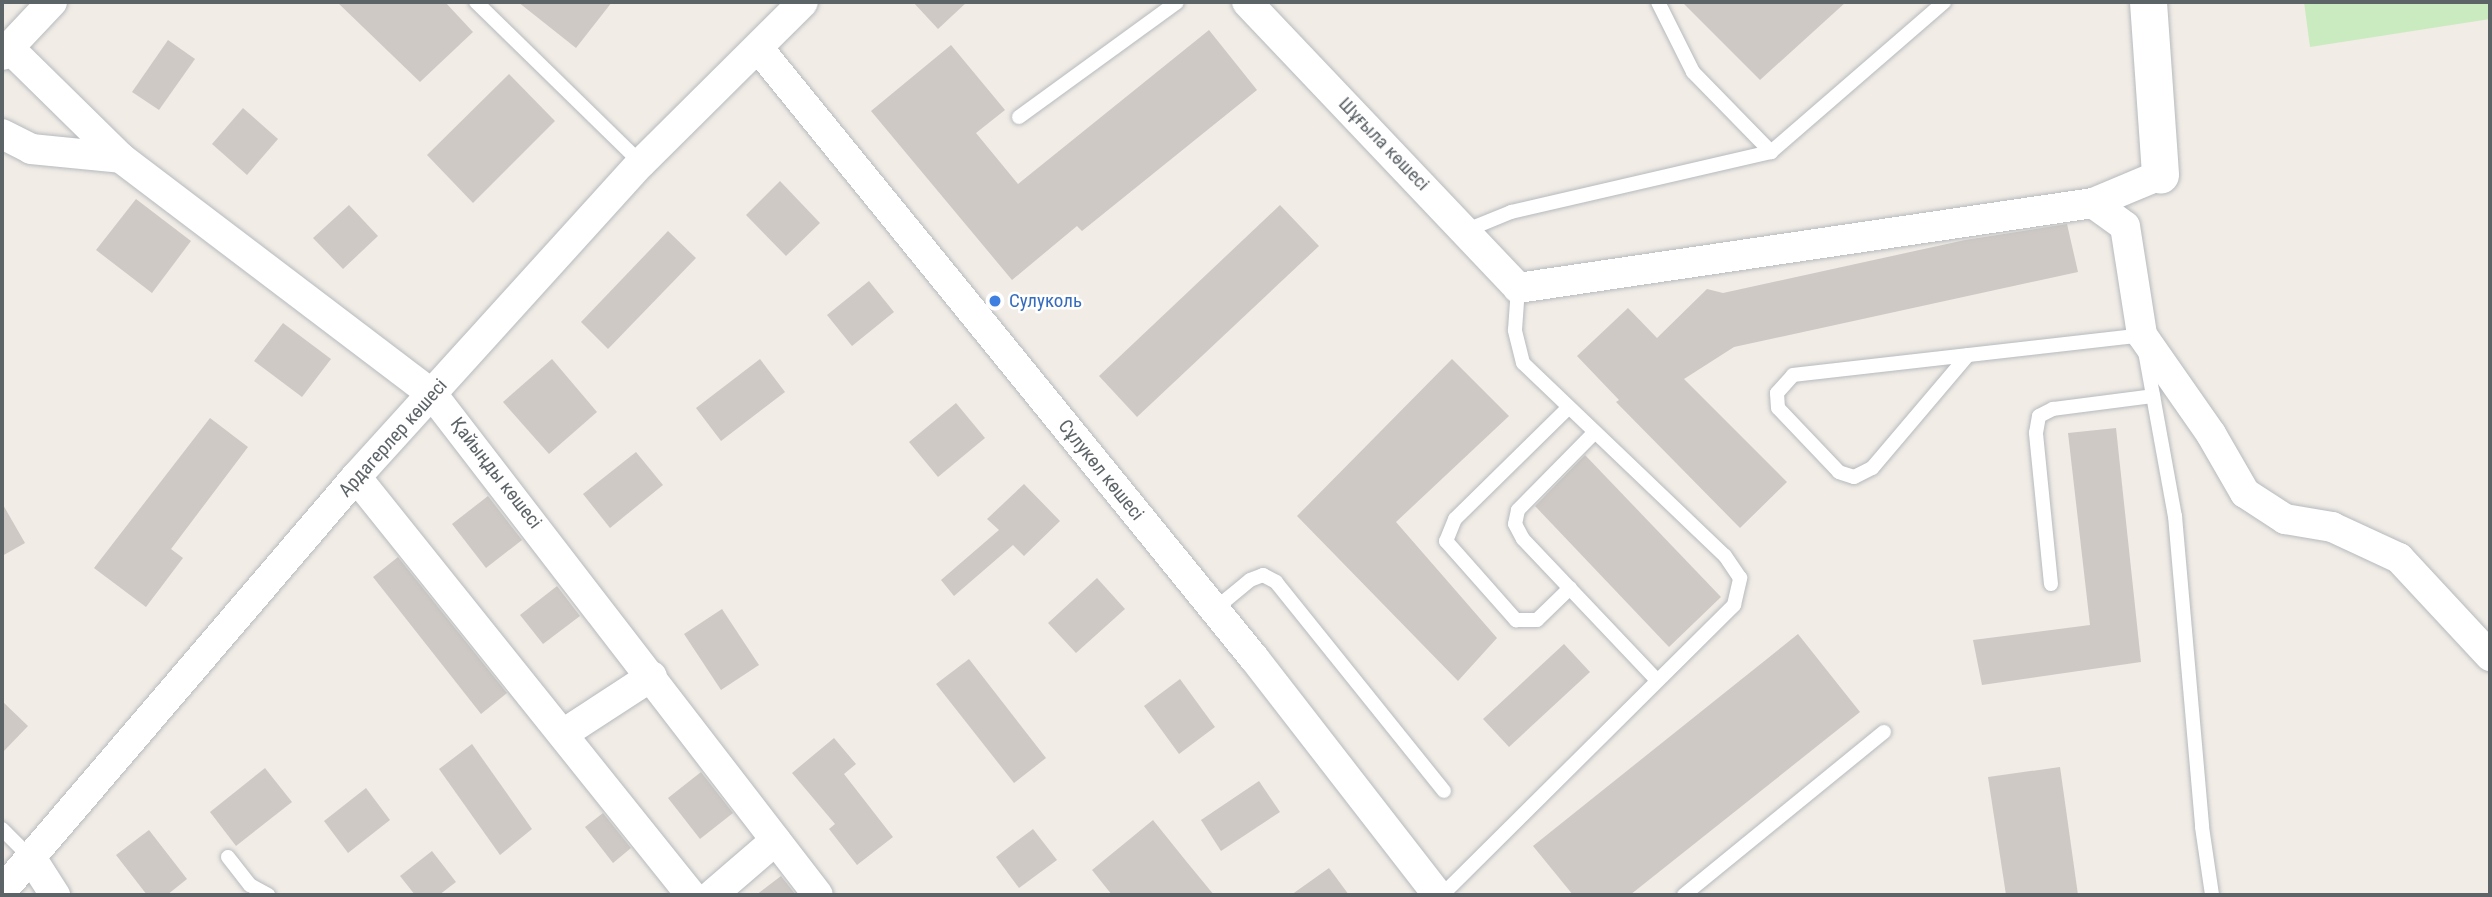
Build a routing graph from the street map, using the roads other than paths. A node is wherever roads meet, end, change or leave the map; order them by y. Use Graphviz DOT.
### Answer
graph roads {
  1 [pos="52,2"];
  2 [pos="476,2"];
  3 [pos="803,2"];
  4 [pos="1177,2"];
  5 [pos="1247,2"];
  6 [pos="1658,2"];
  7 [pos="1944,2"];
  8 [pos="2148,2"];
  9 [pos="758,49"];
  10 [pos="5,51"];
  11 [pos="1019,117"];
  12 [pos="2,134"];
  13 [pos="1771,152"];
  14 [pos="121,158"];
  15 [pos="642,163"];
  16 [pos="2160,175"];
  17 [pos="2092,203"];
  18 [pos="1467,230"];
  19 [pos="1518,288"];
  20 [pos="2142,335"];
  21 [pos="1968,355"];
  22 [pos="432,394"];
  23 [pos="2153,396"];
  24 [pos="1567,410"];
  25 [pos="1594,434"];
  26 [pos="356,477"];
  27 [pos="2051,584"];
  28 [pos="1570,589"];
  29 [pos="1214,609"];
  30 [pos="2490,656"];
  31 [pos="652,676"];
  32 [pos="1657,680"];
  33 [pos="1884,732"];
  34 [pos="564,734"];
  35 [pos="1444,792"];
  36 [pos="2,829"];
  37 [pos="776,840"];
  38 [pos="228,857"];
  39 [pos="32,859"];
  40 [pos="2,891"];
  41 [pos="55,895"];
  42 [pos="268,895"];
  43 [pos="691,895"];
  44 [pos="712,895"];
  45 [pos="818,895"];
  46 [pos="1440,895"];
  47 [pos="1684,895"];
  48 [pos="2213,895"];
  1 -- 10 [label="street"];
  2 -- 15 [label="lane"];
  3 -- 9 [label="street, Ардагерлер көшесі"];
  4 -- 11 [label="lane"];
  5 -- 18 [label="street, Шұғыла көшесі"];
  6 -- 13 [label="lane"];
  7 -- 13 [label="lane"];
  8 -- 16 [label="street"];
  9 -- 15 [label="street, Ардагерлер көшесі"];
  9 -- 29 [label="street, Сұлукөл көшесі"];
  10 -- 14 [label="street, Қайыңды көшесі"];
  12 -- 14 [label="street"];
  13 -- 18 [label="lane"];
  14 -- 22 [label="street, Қайыңды көшесі"];
  15 -- 22 [label="street, Ардагерлер көшесі"];
  16 -- 17 [label="street"];
  17 -- 19 [label="street"];
  17 -- 20 [label="street"];
  18 -- 19 [label="street, Шұғыла көшесі"];
  19 -- 24 [label="lane"];
  20 -- 21 [label="lane"];
  20 -- 23 [label="lane"];
  20 -- 30 [label="street"];
  21 -- 21 [label="lane"];
  22 -- 26 [label="street, Ардагерлер көшесі"];
  22 -- 31 [label="street, Қайыңды көшесі"];
  23 -- 27 [label="lane"];
  23 -- 48 [label="lane"];
  24 -- 25 [label="lane"];
  24 -- 28 [label="lane"];
  25 -- 28 [label="lane"];
  25 -- 32 [label="lane"];
  26 -- 34 [label="street"];
  26 -- 39 [label="street, Ардагерлер көшесі"];
  28 -- 32 [label="lane"];
  29 -- 35 [label="lane"];
  29 -- 46 [label="street, Сұлукөл көшесі"];
  31 -- 34 [label="street"];
  31 -- 37 [label="street, Қайыңды көшесі"];
  32 -- 46 [label="lane"];
  33 -- 47 [label="lane"];
  34 -- 43 [label="street"];
  36 -- 39 [label="lane"];
  37 -- 44 [label="street"];
  37 -- 45 [label="street, Қайыңды көшесі"];
  38 -- 42 [label="lane"];
  39 -- 40 [label="street, Ардагерлер көшесі"];
  39 -- 41 [label="street"];
}
